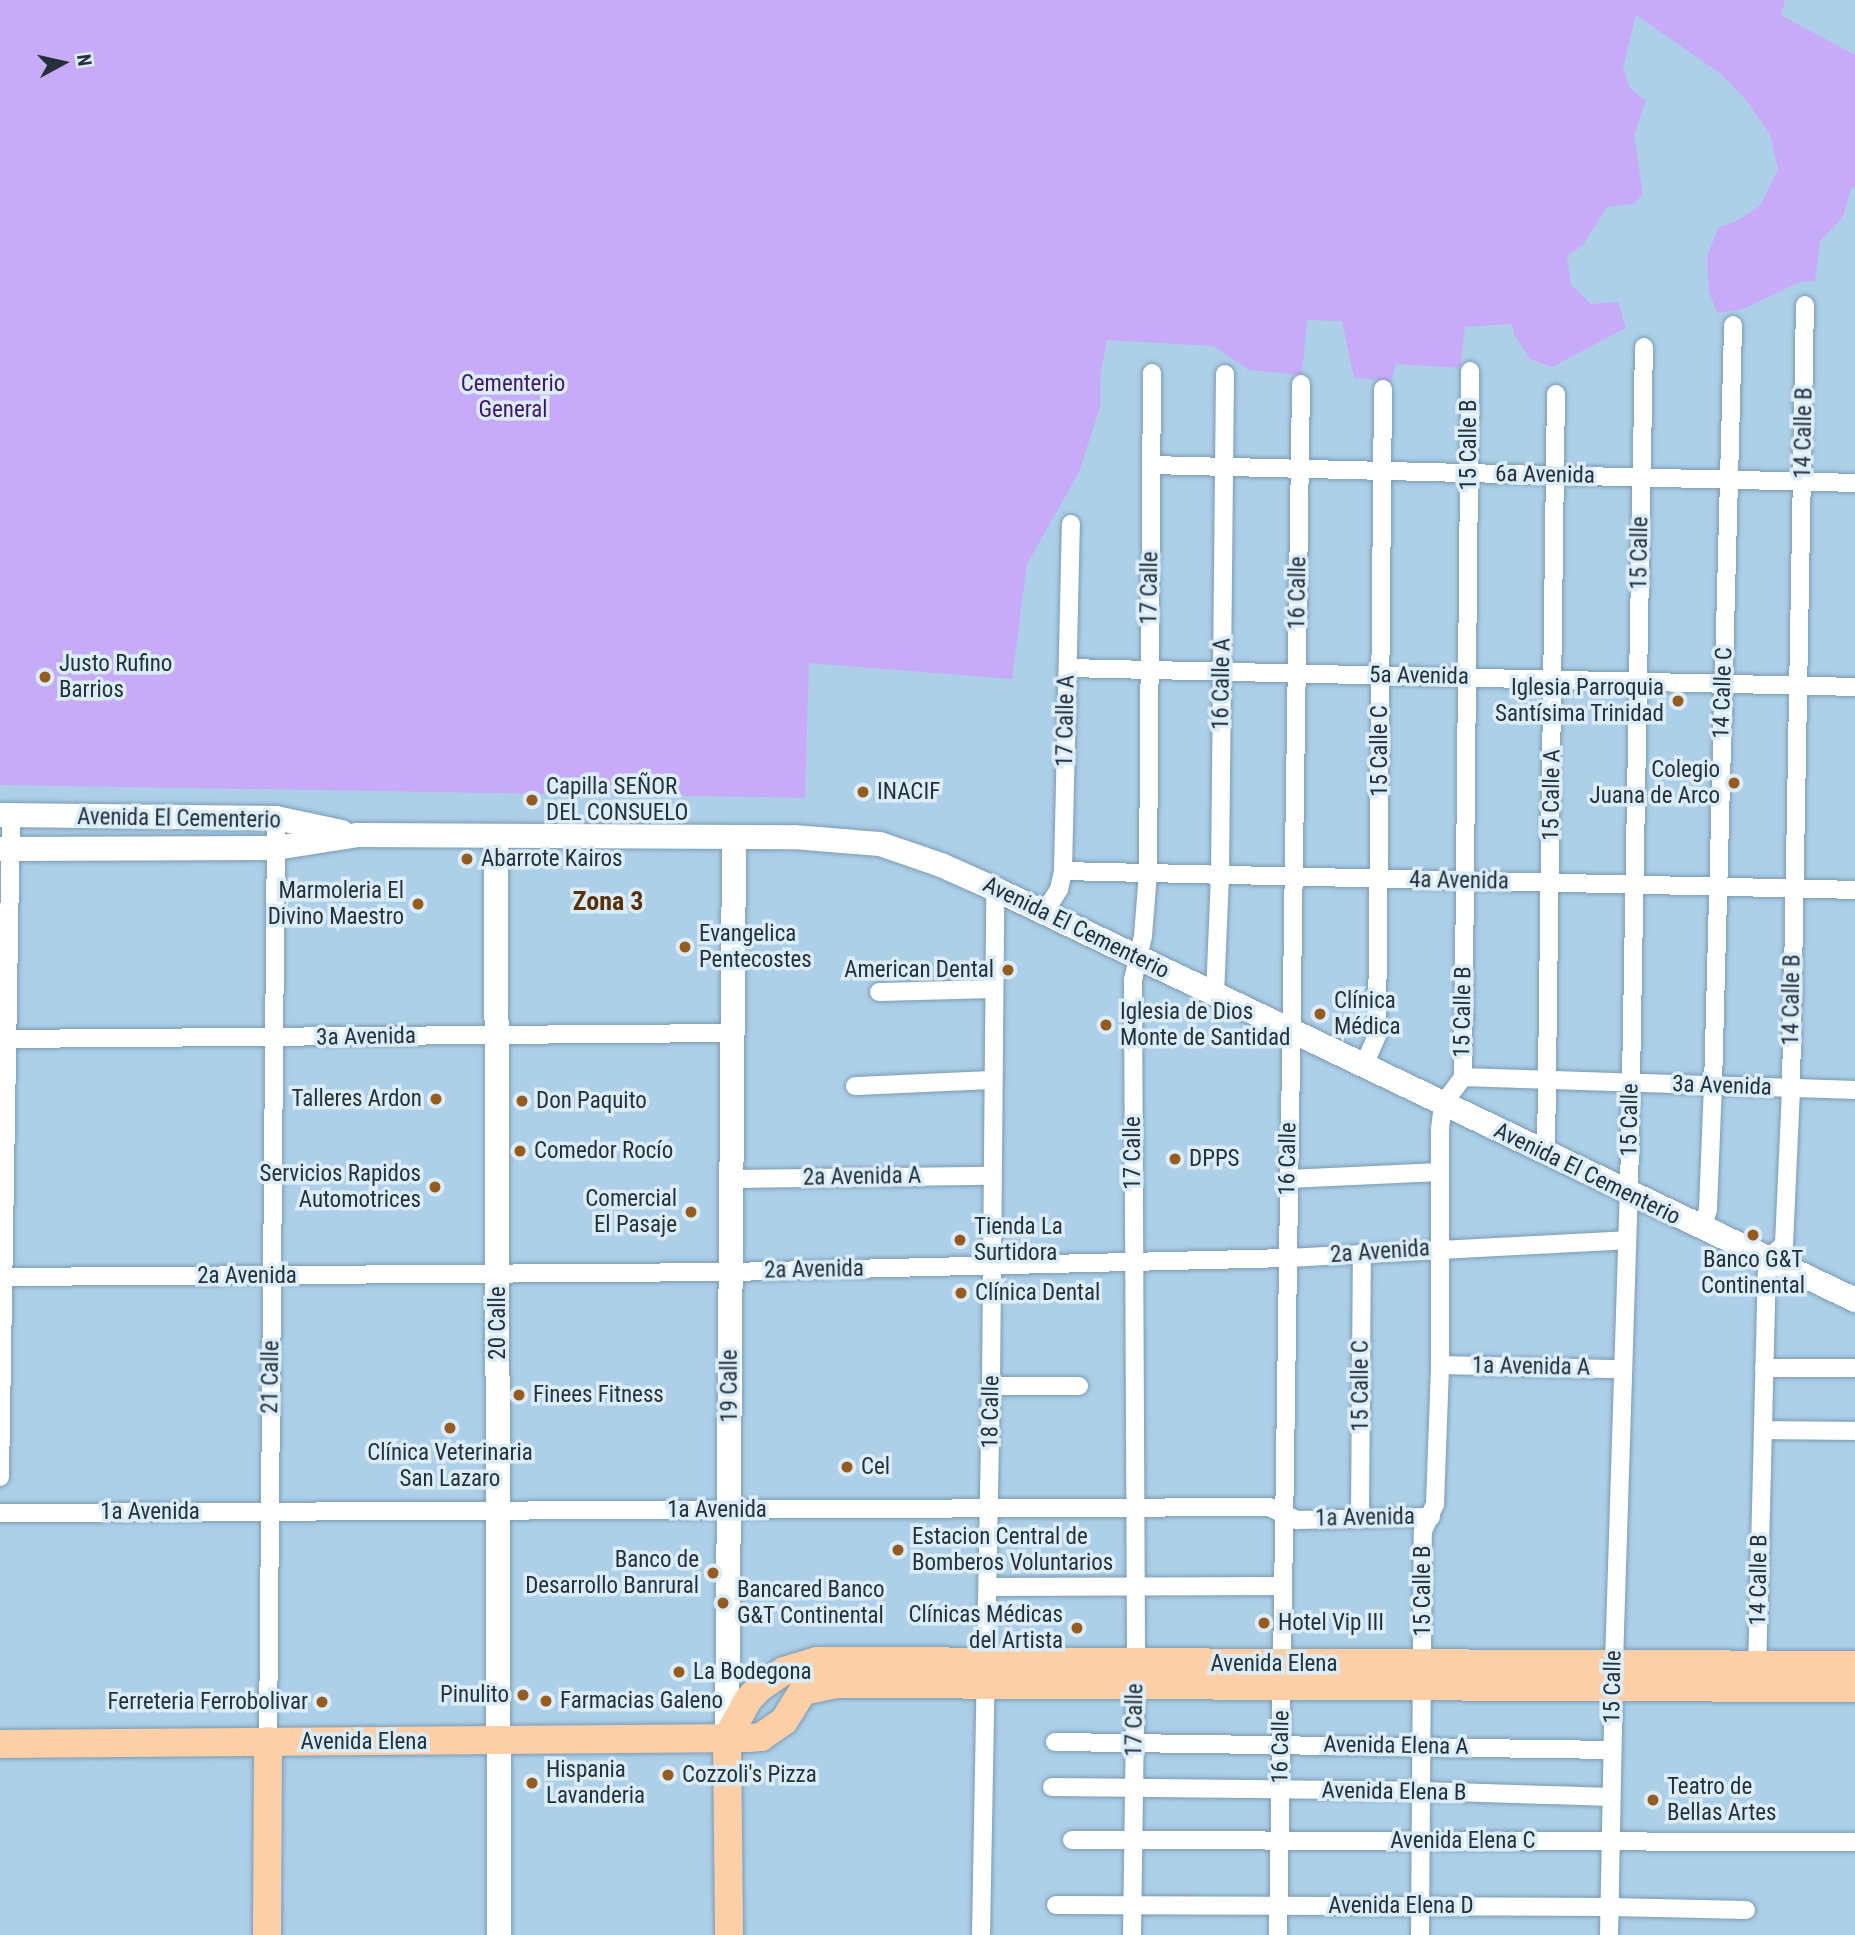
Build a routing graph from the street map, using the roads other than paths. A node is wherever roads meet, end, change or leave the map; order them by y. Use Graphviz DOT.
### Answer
graph roads {
  1 [pos="1805,305"];
  2 [pos="1733,325"];
  3 [pos="1644,347"];
  4 [pos="1469,371"];
  5 [pos="1152,373"];
  6 [pos="1224,374"];
  7 [pos="1301,384"];
  8 [pos="1383,389"];
  9 [pos="1556,394"];
  10 [pos="1152,464"];
  11 [pos="1224,466"];
  12 [pos="1300,468"];
  13 [pos="1382,470"];
  14 [pos="1469,473"];
  15 [pos="1555,475"];
  16 [pos="1642,477"];
  17 [pos="1729,479"];
  18 [pos="1804,481"];
  19 [pos="1855,483"];
  20 [pos="1071,524"];
  21 [pos="1068,668"];
  22 [pos="1149,670"];
  23 [pos="1222,672"];
  24 [pos="1297,674"];
  25 [pos="1380,676"];
  26 [pos="1466,678"];
  27 [pos="1554,680"];
  28 [pos="1638,682"];
  29 [pos="1724,684"];
  30 [pos="1799,686"];
  31 [pos="1855,687"];
  32 [pos="6,815"];
  33 [pos="276,818"];
  34 [pos="357,835"];
  35 [pos="496,837"];
  36 [pos="734,837"];
  37 [pos="276,848"];
  38 [pos="5,849"];
  39 [pos="1063,872"];
  40 [pos="1148,873"];
  41 [pos="1220,875"];
  42 [pos="1295,877"];
  43 [pos="1379,879"];
  44 [pos="1465,881"];
  45 [pos="1551,883"];
  46 [pos="1634,885"];
  47 [pos="1718,887"];
  48 [pos="1794,888"];
  49 [pos="995,889"];
  50 [pos="1855,890"];
  51 [pos="1043,914"];
  52 [pos="1137,957"];
  53 [pos="994,989"];
  54 [pos="879,992"];
  55 [pos="1215,995"];
  56 [pos="1289,1031"];
  57 [pos="733,1033"];
  58 [pos="497,1035"];
  59 [pos="274,1038"];
  60 [pos="4,1039"];
  61 [pos="1363,1067"];
  62 [pos="1463,1077"];
  63 [pos="993,1080"];
  64 [pos="1548,1080"];
  65 [pos="1630,1083"];
  66 [pos="855,1086"];
  67 [pos="1713,1086"];
  68 [pos="1791,1088"];
  69 [pos="1855,1090"];
  70 [pos="1443,1104"];
  71 [pos="1546,1153"];
  72 [pos="1440,1171"];
  73 [pos="992,1175"];
  74 [pos="731,1179"];
  75 [pos="1287,1179"];
  76 [pos="1629,1194"];
  77 [pos="1702,1229"];
  78 [pos="1627,1240"];
  79 [pos="1440,1248"];
  80 [pos="1362,1253"];
  81 [pos="1287,1258"];
  82 [pos="1766,1260"];
  83 [pos="1133,1262"];
  84 [pos="992,1266"];
  85 [pos="730,1272"];
  86 [pos="498,1275"];
  87 [pos="272,1276"];
  88 [pos="2,1277"];
  89 [pos="1854,1296"];
  90 [pos="1440,1366"];
  91 [pos="1764,1368"];
  92 [pos="1855,1368"];
  93 [pos="1622,1369"];
  94 [pos="991,1386"];
  95 [pos="1079,1386"];
  96 [pos="1763,1430"];
  97 [pos="1855,1431"];
  98 [pos="0,1476"];
  99 [pos="989,1508"];
  100 [pos="1135,1508"];
  101 [pos="729,1510"];
  102 [pos="499,1511"];
  103 [pos="270,1512"];
  104 [pos="0,1513"];
  105 [pos="1284,1514"];
  106 [pos="1432,1517"];
  107 [pos="1360,1518"];
  108 [pos="1282,1586"];
  109 [pos="988,1587"];
  110 [pos="1135,1587"];
  111 [pos="1855,1665"];
  112 [pos="986,1672"];
  113 [pos="1135,1674"];
  114 [pos="1282,1675"];
  115 [pos="1613,1675"];
  116 [pos="1757,1675"];
  117 [pos="1422,1676"];
  118 [pos="1855,1688"];
  119 [pos="727,1738"];
  120 [pos="268,1741"];
  121 [pos="499,1742"];
  122 [pos="1055,1742"];
  123 [pos="1134,1742"];
  124 [pos="0,1744"];
  125 [pos="1281,1745"];
  126 [pos="1421,1745"];
  127 [pos="1612,1750"];
  128 [pos="1052,1787"];
  129 [pos="1134,1787"];
  130 [pos="1280,1791"];
  131 [pos="1421,1791"];
  132 [pos="1611,1797"];
  133 [pos="1072,1840"];
  134 [pos="1133,1840"];
  135 [pos="1280,1841"];
  136 [pos="1420,1841"];
  137 [pos="1612,1842"];
  138 [pos="1855,1842"];
  139 [pos="1132,1904"];
  140 [pos="1279,1905"];
  141 [pos="1056,1906"];
  142 [pos="1420,1907"];
  143 [pos="1611,1907"];
  144 [pos="1746,1910"];
  145 [pos="267,1935"];
  146 [pos="499,1935"];
  147 [pos="729,1935"];
  148 [pos="981,1935"];
  149 [pos="1132,1935"];
  150 [pos="1278,1935"];
  151 [pos="1420,1935"];
  152 [pos="1609,1935"];
  1 -- 18 [label="street, 14 Calle B"];
  2 -- 17 [label="street, 14 Calle C"];
  3 -- 16 [label="street, 15 Calle"];
  4 -- 14 [label="street, 15 Calle B"];
  5 -- 10 [label="street, 17 Calle"];
  6 -- 11 [label="street, 16 Calle A"];
  7 -- 12 [label="street, 16 Calle"];
  8 -- 13 [label="street, 15 Calle C"];
  9 -- 15 [label="street, 15 Calle A"];
  10 -- 11 [label="street, 6a Avenida"];
  10 -- 22 [label="street, 17 Calle"];
  11 -- 12 [label="street, 6a Avenida"];
  11 -- 23 [label="street, 16 Calle A"];
  12 -- 13 [label="street, 6a Avenida"];
  12 -- 24 [label="street, 16 Calle"];
  13 -- 14 [label="street, 6a Avenida"];
  13 -- 25 [label="street, 15 Calle C"];
  14 -- 15 [label="street, 6a Avenida"];
  14 -- 26 [label="street, 15 Calle B"];
  15 -- 16 [label="street, 6a Avenida"];
  15 -- 27 [label="street, 15 Calle A"];
  16 -- 17 [label="street, 6a Avenida"];
  16 -- 28 [label="street, 15 Calle"];
  17 -- 18 [label="street, 6a Avenida"];
  17 -- 29 [label="street, 14 Calle C"];
  18 -- 19 [label="street, 6a Avenida"];
  18 -- 30 [label="street, 14 Calle B"];
  20 -- 21 [label="street, 17 Calle A"];
  21 -- 22 [label="street, 5a Avenida"];
  21 -- 39 [label="street, 17 Calle A"];
  22 -- 23 [label="street, 5a Avenida"];
  22 -- 40 [label="street, 17 Calle"];
  23 -- 24 [label="street, 5a Avenida"];
  23 -- 41 [label="street, 16 Calle A"];
  24 -- 25 [label="street, 5a Avenida"];
  24 -- 42 [label="street, 16 Calle"];
  25 -- 26 [label="street, 5a Avenida"];
  25 -- 43 [label="street, 15 Calle C"];
  26 -- 27 [label="street, 5a Avenida"];
  26 -- 44 [label="street, 15 Calle B"];
  27 -- 28 [label="street, 5a Avenida"];
  27 -- 45 [label="street, 15 Calle A"];
  28 -- 29 [label="street, 5a Avenida"];
  28 -- 46 [label="street, 15 Calle"];
  29 -- 30 [label="street, 5a Avenida"];
  29 -- 47 [label="street, 14 Calle C"];
  30 -- 31 [label="street, 5a Avenida"];
  30 -- 48 [label="street, 14 Calle B"];
  32 -- 33 [label="main road, Avenida El Cementerio"];
  32 -- 38 [label="street"];
  33 -- 34 [label="main road, Avenida El Cementerio"];
  33 -- 37 [label="street, 21 Calle"];
  34 -- 35 [label="main road, Avenida El Cementerio"];
  34 -- 37 [label="main road, Avenida El Cementerio"];
  35 -- 36 [label="main road, Avenida El Cementerio"];
  35 -- 58 [label="main road, 20 Calle"];
  36 -- 49 [label="main road, Avenida El Cementerio"];
  36 -- 57 [label="main road, 19 Calle"];
  37 -- 38 [label="main road, Avenida El Cementerio"];
  37 -- 59 [label="street, 21 Calle"];
  38 -- 60 [label="street"];
  39 -- 40 [label="street, 4a Avenida"];
  39 -- 51 [label="street, 17 Calle A"];
  40 -- 41 [label="street, 4a Avenida"];
  40 -- 52 [label="street, 17 Calle"];
  41 -- 42 [label="street, 4a Avenida"];
  41 -- 55 [label="street, 16 Calle A"];
  42 -- 43 [label="street, 4a Avenida"];
  42 -- 56 [label="street, 16 Calle"];
  43 -- 44 [label="street, 4a Avenida"];
  43 -- 61 [label="street, 15 Calle C"];
  44 -- 45 [label="street, 4a Avenida"];
  44 -- 62 [label="street, 15 Calle B"];
  45 -- 46 [label="street, 4a Avenida"];
  45 -- 64 [label="street, 15 Calle A"];
  46 -- 47 [label="street, 4a Avenida"];
  46 -- 65 [label="street, 15 Calle"];
  47 -- 48 [label="street, 4a Avenida"];
  47 -- 67 [label="street, 14 Calle C"];
  48 -- 50 [label="street, 4a Avenida"];
  48 -- 68 [label="street, 14 Calle B"];
  49 -- 51 [label="main road, Avenida El Cementerio"];
  49 -- 53 [label="street, 18 Calle"];
  51 -- 52 [label="main road, Avenida El Cementerio"];
  52 -- 55 [label="main road, Avenida El Cementerio"];
  52 -- 83 [label="street, 17 Calle"];
  53 -- 54 [label="street"];
  53 -- 63 [label="street, 18 Calle"];
  55 -- 56 [label="main road, Avenida El Cementerio"];
  56 -- 61 [label="main road, Avenida El Cementerio"];
  56 -- 75 [label="street, 16 Calle"];
  57 -- 58 [label="street, 3a Avenida"];
  57 -- 74 [label="main road, 19 Calle"];
  58 -- 59 [label="street, 3a Avenida"];
  58 -- 86 [label="main road, 20 Calle"];
  59 -- 60 [label="street, 3a Avenida"];
  59 -- 87 [label="street, 21 Calle"];
  60 -- 88 [label="street"];
  61 -- 70 [label="main road, Avenida El Cementerio"];
  62 -- 64 [label="street, 3a Avenida"];
  62 -- 70 [label="street, 15 Calle B"];
  63 -- 66 [label="street"];
  63 -- 73 [label="street, 18 Calle"];
  64 -- 65 [label="street, 3a Avenida"];
  64 -- 71 [label="street, 15 Calle A"];
  65 -- 67 [label="street, 3a Avenida"];
  65 -- 76 [label="street, 15 Calle"];
  67 -- 68 [label="street, 3a Avenida"];
  67 -- 77 [label="street, 14 Calle C"];
  68 -- 69 [label="street, 3a Avenida"];
  68 -- 82 [label="street, 14 Calle B"];
  70 -- 71 [label="main road, Avenida El Cementerio"];
  70 -- 72 [label="street, 15 Calle B"];
  71 -- 76 [label="main road, Avenida El Cementerio"];
  72 -- 75 [label="street"];
  72 -- 79 [label="street, 15 Calle B"];
  73 -- 74 [label="street, 2a Avenida A"];
  73 -- 84 [label="street, 18 Calle"];
  74 -- 85 [label="main road, 19 Calle"];
  75 -- 81 [label="street, 16 Calle"];
  76 -- 77 [label="main road, Avenida El Cementerio"];
  76 -- 78 [label="street, 15 Calle"];
  77 -- 82 [label="main road, Avenida El Cementerio"];
  78 -- 79 [label="street, 2a Avenida"];
  78 -- 93 [label="street, 15 Calle"];
  79 -- 80 [label="street, 2a Avenida"];
  79 -- 90 [label="street, 15 Calle B"];
  80 -- 81 [label="street, 2a Avenida"];
  80 -- 107 [label="street, 15 Calle C"];
  81 -- 83 [label="street, 2a Avenida"];
  81 -- 105 [label="street, 16 Calle"];
  82 -- 89 [label="main road, Avenida El Cementerio"];
  82 -- 91 [label="street, 14 Calle B"];
  83 -- 84 [label="street, 2a Avenida"];
  83 -- 100 [label="street, 17 Calle"];
  84 -- 85 [label="street, 2a Avenida"];
  84 -- 94 [label="street, 18 Calle"];
  85 -- 86 [label="street, 2a Avenida"];
  85 -- 101 [label="main road, 19 Calle"];
  86 -- 87 [label="street, 2a Avenida"];
  86 -- 102 [label="main road, 20 Calle"];
  87 -- 88 [label="street, 2a Avenida"];
  87 -- 103 [label="street, 21 Calle"];
  88 -- 98 [label="street"];
  90 -- 93 [label="street, 1a Avenida A"];
  90 -- 106 [label="street, 15 Calle B"];
  91 -- 92 [label="street"];
  91 -- 96 [label="street, 14 Calle B"];
  93 -- 115 [label="street, 15 Calle"];
  94 -- 95 [label="street"];
  94 -- 99 [label="street, 18 Calle"];
  96 -- 97 [label="street"];
  96 -- 116 [label="street, 14 Calle B"];
  99 -- 100 [label="street, 1a Avenida"];
  99 -- 101 [label="street, 1a Avenida"];
  99 -- 109 [label="street, 18 Calle"];
  100 -- 105 [label="street, 1a Avenida"];
  100 -- 110 [label="street, 17 Calle"];
  101 -- 102 [label="street, 1a Avenida"];
  101 -- 119 [label="main road, 19 Calle"];
  102 -- 103 [label="street, 1a Avenida"];
  102 -- 121 [label="main road, 20 Calle"];
  103 -- 104 [label="street, 1a Avenida"];
  103 -- 120 [label="street, 21 Calle"];
  105 -- 107 [label="street, 1a Avenida"];
  105 -- 108 [label="street, 16 Calle"];
  106 -- 107 [label="street, 1a Avenida"];
  106 -- 117 [label="street, 15 Calle B"];
  108 -- 110 [label="street"];
  108 -- 114 [label="street, 16 Calle"];
  109 -- 110 [label="street"];
  109 -- 112 [label="street, 18 Calle"];
  110 -- 113 [label="street, 17 Calle"];
  111 -- 116 [label="main road, Avenida Elena"];
  112 -- 113 [label="main road, Avenida Elena"];
  112 -- 119 [label="main road, Avenida Elena"];
  112 -- 119 [label="main road, Avenida Elena"];
  112 -- 148 [label="street, 18 Calle"];
  113 -- 114 [label="main road, Avenida Elena"];
  113 -- 123 [label="street, 17 Calle"];
  114 -- 117 [label="main road, Avenida Elena"];
  114 -- 125 [label="street, 16 Calle"];
  115 -- 116 [label="main road, Avenida Elena"];
  115 -- 117 [label="main road, Avenida Elena"];
  115 -- 127 [label="street, 15 Calle"];
  116 -- 118 [label="main road, Avenida Elena"];
  117 -- 126 [label="street"];
  119 -- 121 [label="main road, Avenida Elena"];
  119 -- 147 [label="main road, 19 Calle"];
  120 -- 121 [label="main road, Avenida Elena"];
  120 -- 124 [label="main road, Avenida Elena"];
  120 -- 145 [label="main road, 21 Calle"];
  121 -- 146 [label="main road, 20 Calle"];
  122 -- 123 [label="street, Avenida Elena A"];
  123 -- 125 [label="street, Avenida Elena A"];
  123 -- 129 [label="street, 17 Calle"];
  125 -- 126 [label="street, Avenida Elena A"];
  125 -- 130 [label="street, 16 Calle"];
  126 -- 127 [label="street, Avenida Elena A"];
  126 -- 131 [label="street"];
  127 -- 132 [label="street, 15 Calle"];
  128 -- 129 [label="street, Avenida Elena B"];
  129 -- 130 [label="street, Avenida Elena B"];
  129 -- 134 [label="street, 17 Calle"];
  130 -- 131 [label="street, Avenida Elena B"];
  130 -- 135 [label="street, 16 Calle"];
  131 -- 132 [label="street, Avenida Elena B"];
  131 -- 136 [label="street"];
  132 -- 137 [label="street, 15 Calle"];
  133 -- 134 [label="street, Avenida Elena C"];
  134 -- 135 [label="street, Avenida Elena C"];
  134 -- 139 [label="street, 17 Calle"];
  135 -- 136 [label="street, Avenida Elena C"];
  135 -- 140 [label="street, 16 Calle"];
  136 -- 137 [label="street, Avenida Elena C"];
  136 -- 142 [label="street"];
  137 -- 138 [label="street, Avenida Elena C"];
  137 -- 143 [label="street, 15 Calle"];
  139 -- 140 [label="street, Avenida Elena D"];
  139 -- 141 [label="street, Avenida Elena D"];
  139 -- 149 [label="street, 17 Calle"];
  140 -- 142 [label="street, Avenida Elena D"];
  140 -- 150 [label="street, 16 Calle"];
  142 -- 143 [label="street, Avenida Elena D"];
  142 -- 151 [label="street"];
  143 -- 144 [label="street, Avenida Elena D"];
  143 -- 152 [label="street, 15 Calle"];
}
